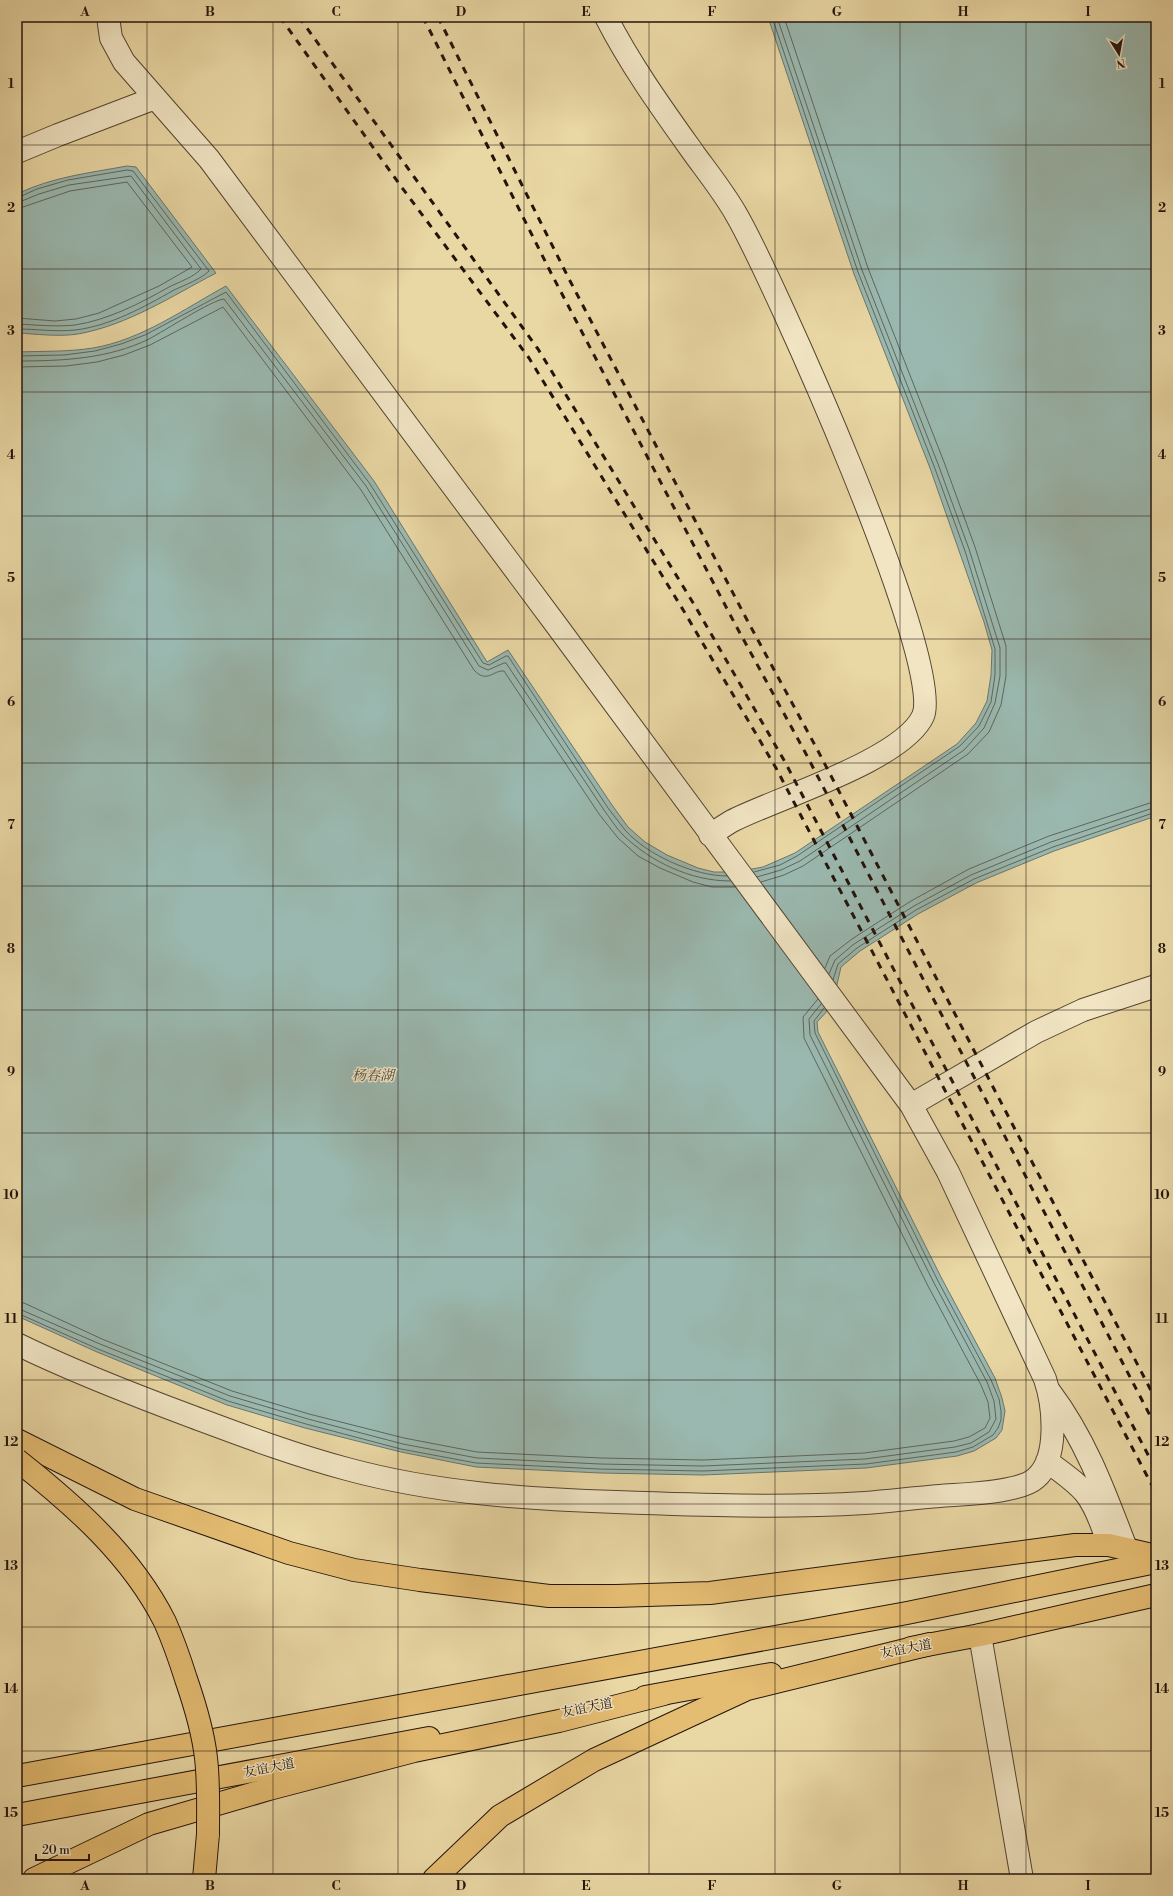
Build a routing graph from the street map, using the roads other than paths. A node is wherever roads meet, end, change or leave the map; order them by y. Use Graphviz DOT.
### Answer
graph roads {
  1 [pos="108,17"];
  2 [pos="606,17"];
  3 [pos="155,98"];
  4 [pos="17,152"];
  5 [pos="713,838"];
  6 [pos="1156,986"];
  7 [pos="911,1105"];
  8 [pos="17,1344"];
  9 [pos="1049,1390"];
  10 [pos="17,1440"];
  11 [pos="17,1460"];
  12 [pos="1046,1462"];
  13 [pos="1118,1547"];
  14 [pos="1156,1556"];
  15 [pos="1156,1562"];
  16 [pos="1156,1595"];
  17 [pos="980,1635"];
  18 [pos="930,1644"];
  19 [pos="664,1694"];
  20 [pos="17,1776"];
  21 [pos="17,1815"];
  22 [pos="34,1879"];
  23 [pos="204,1879"];
  24 [pos="434,1879"];
  25 [pos="1022,1879"];
  1 -- 3 [label="street"];
  2 -- 5 [label="street"];
  3 -- 4 [label="street"];
  3 -- 5 [label="street"];
  5 -- 7 [label="street"];
  6 -- 7 [label="street"];
  7 -- 9 [label="street"];
  8 -- 12 [label="street"];
  9 -- 12 [label="street"];
  9 -- 13 [label="street"];
  10 -- 13 [label="main road"];
  11 -- 23 [label="main road, bridge"];
  12 -- 13 [label="street"];
  13 -- 14 [label="main road"];
  15 -- 20 [label="main road"];
  16 -- 17 [label="main road, 友谊大道"];
  17 -- 18 [label="main road, 友谊大道"];
  17 -- 25 [label="street"];
  18 -- 19 [label="main road, 友谊大道"];
  18 -- 24 [label="main road"];
  19 -- 21 [label="main road, 友谊大道"];
  19 -- 22 [label="main road"];
}
